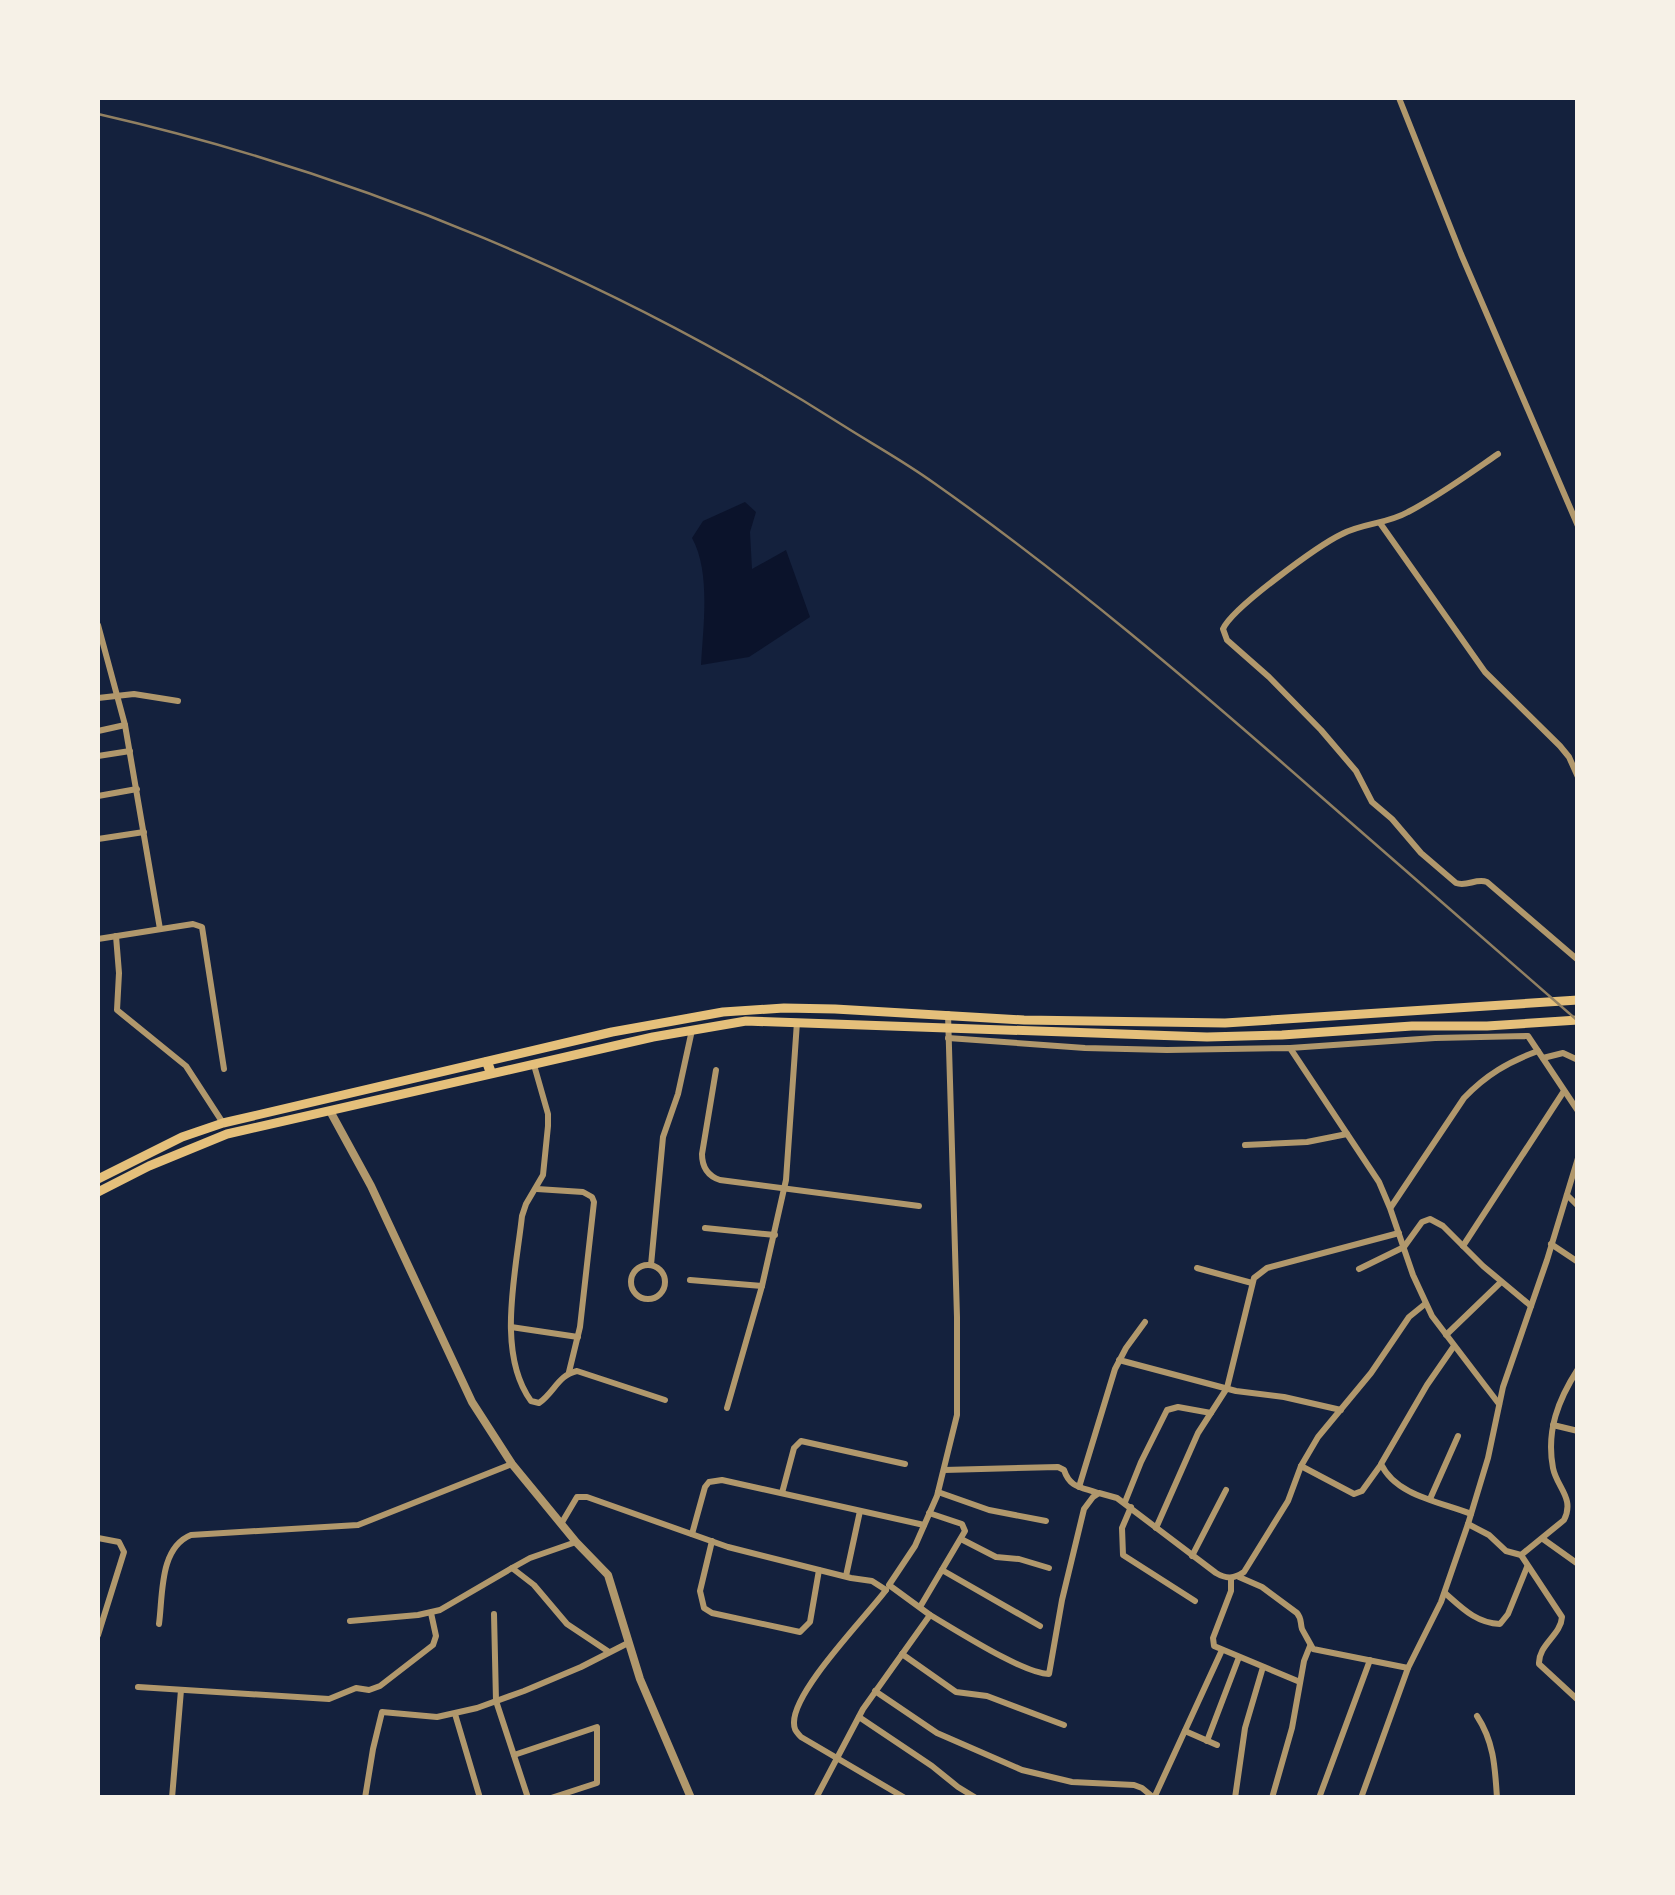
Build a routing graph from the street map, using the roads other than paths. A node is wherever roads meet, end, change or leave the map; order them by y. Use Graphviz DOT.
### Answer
graph roads {
  1 [pos="1399,98"];
  2 [pos="1498,454"];
  3 [pos="1380,523"];
  4 [pos="1578,526"];
  5 [pos="98,624"];
  6 [pos="118,695"];
  7 [pos="98,698"];
  8 [pos="178,701"];
  9 [pos="124,725"];
  10 [pos="98,730"];
  11 [pos="130,751"];
  12 [pos="98,756"];
  13 [pos="1578,777"];
  14 [pos="137,789"];
  15 [pos="98,796"];
  16 [pos="144,832"];
  17 [pos="98,839"];
  18 [pos="160,929"];
  19 [pos="116,936"];
  20 [pos="98,939"];
  21 [pos="1578,960"];
  22 [pos="1578,1000"];
  23 [pos="948,1014"];
  24 [pos="1578,1020"];
  25 [pos="796,1022"];
  26 [pos="692,1029"];
  27 [pos="948,1034"];
  28 [pos="1290,1048"];
  29 [pos="1540,1054"];
  30 [pos="1578,1060"];
  31 [pos="533,1064"];
  32 [pos="489,1068"];
  33 [pos="224,1070"];
  34 [pos="716,1070"];
  35 [pos="1564,1091"];
  36 [pos="1578,1111"];
  37 [pos="330,1112"];
  38 [pos="222,1123"];
  39 [pos="1346,1134"];
  40 [pos="1244,1145"];
  41 [pos="1578,1158"];
  42 [pos="98,1178"];
  43 [pos="536,1189"];
  44 [pos="784,1189"];
  45 [pos="98,1192"];
  46 [pos="1566,1194"];
  47 [pos="919,1206"];
  48 [pos="1578,1206"];
  49 [pos="1390,1208"];
  50 [pos="705,1228"];
  51 [pos="1398,1233"];
  52 [pos="775,1234"];
  53 [pos="1551,1244"];
  54 [pos="1463,1246"];
  55 [pos="1404,1247"];
  56 [pos="1578,1262"];
  57 [pos="651,1265"];
  58 [pos="1198,1268"];
  59 [pos="1359,1269"];
  60 [pos="690,1280"];
  61 [pos="1502,1282"];
  62 [pos="1252,1283"];
  63 [pos="762,1286"];
  64 [pos="1426,1304"];
  65 [pos="1531,1306"];
  66 [pos="1145,1322"];
  67 [pos="511,1327"];
  68 [pos="1446,1334"];
  69 [pos="578,1336"];
  70 [pos="1454,1346"];
  71 [pos="1119,1360"];
  72 [pos="1578,1369"];
  73 [pos="569,1372"];
  74 [pos="1227,1388"];
  75 [pos="665,1400"];
  76 [pos="1499,1404"];
  77 [pos="727,1408"];
  78 [pos="1341,1410"];
  79 [pos="1211,1413"];
  80 [pos="1553,1425"];
  81 [pos="1578,1431"];
  82 [pos="1458,1436"];
  83 [pos="512,1464"];
  84 [pos="905,1464"];
  85 [pos="1381,1464"];
  86 [pos="1301,1466"];
  87 [pos="944,1470"];
  88 [pos="1079,1487"];
  89 [pos="1226,1490"];
  90 [pos="938,1492"];
  91 [pos="782,1493"];
  92 [pos="1099,1493"];
  93 [pos="1430,1498"];
  94 [pos="1128,1504"];
  95 [pos="860,1511"];
  96 [pos="929,1513"];
  97 [pos="1471,1514"];
  98 [pos="1046,1522"];
  99 [pos="562,1524"];
  100 [pos="1468,1524"];
  101 [pos="924,1526"];
  102 [pos="1156,1528"];
  103 [pos="692,1534"];
  104 [pos="98,1538"];
  105 [pos="1542,1539"];
  106 [pos="961,1540"];
  107 [pos="712,1541"];
  108 [pos="576,1542"];
  109 [pos="1520,1555"];
  110 [pos="1192,1556"];
  111 [pos="1578,1564"];
  112 [pos="1528,1566"];
  113 [pos="512,1568"];
  114 [pos="1050,1568"];
  115 [pos="819,1570"];
  116 [pos="942,1570"];
  117 [pos="846,1576"];
  118 [pos="1234,1577"];
  119 [pos="888,1587"];
  120 [pos="1445,1593"];
  121 [pos="1195,1601"];
  122 [pos="920,1607"];
  123 [pos="431,1613"];
  124 [pos="494,1614"];
  125 [pos="930,1615"];
  126 [pos="350,1621"];
  127 [pos="160,1624"];
  128 [pos="1040,1626"];
  129 [pos="98,1634"];
  130 [pos="628,1643"];
  131 [pos="1310,1644"];
  132 [pos="1222,1650"];
  133 [pos="610,1652"];
  134 [pos="902,1654"];
  135 [pos="1239,1657"];
  136 [pos="1370,1660"];
  137 [pos="1263,1666"];
  138 [pos="1408,1668"];
  139 [pos="1300,1682"];
  140 [pos="138,1687"];
  141 [pos="181,1690"];
  142 [pos="875,1691"];
  143 [pos="1578,1700"];
  144 [pos="496,1701"];
  145 [pos="455,1714"];
  146 [pos="859,1716"];
  147 [pos="1477,1716"];
  148 [pos="1064,1725"];
  149 [pos="1184,1732"];
  150 [pos="1207,1741"];
  151 [pos="1217,1744"];
  152 [pos="514,1755"];
  153 [pos="837,1759"];
  154 [pos="820,1796"];
  155 [pos="172,1798"];
  156 [pos="365,1798"];
  157 [pos="480,1798"];
  158 [pos="528,1798"];
  159 [pos="550,1798"];
  160 [pos="690,1798"];
  161 [pos="905,1798"];
  162 [pos="976,1798"];
  163 [pos="1234,1798"];
  164 [pos="1272,1798"];
  165 [pos="1319,1798"];
  166 [pos="1361,1798"];
  167 [pos="1496,1798"];
  1 -- 4 [label="street"];
  2 -- 3 [label="street"];
  3 -- 13 [label="street"];
  3 -- 21 [label="street"];
  5 -- 6 [label="street"];
  6 -- 7 [label="street"];
  6 -- 8 [label="street"];
  6 -- 9 [label="street"];
  9 -- 10 [label="street"];
  9 -- 11 [label="street"];
  11 -- 12 [label="street"];
  11 -- 14 [label="street"];
  14 -- 15 [label="street"];
  14 -- 16 [label="street"];
  16 -- 17 [label="street"];
  16 -- 18 [label="street"];
  18 -- 19 [label="street"];
  18 -- 33 [label="street"];
  19 -- 20 [label="street"];
  19 -- 38 [label="street"];
  22 -- 23 [label="main road"];
  23 -- 27 [label="street"];
  23 -- 32 [label="main road"];
  24 -- 27 [label="main road"];
  25 -- 26 [label="main road"];
  25 -- 27 [label="main road"];
  25 -- 44 [label="street"];
  26 -- 31 [label="main road"];
  26 -- 57 [label="street"];
  27 -- 28 [label="street"];
  27 -- 87 [label="street"];
  28 -- 29 [label="street"];
  28 -- 39 [label="street"];
  29 -- 30 [label="street"];
  29 -- 35 [label="street"];
  29 -- 49 [label="street"];
  31 -- 32 [label="main road"];
  31 -- 43 [label="street"];
  32 -- 37 [label="main road"];
  32 -- 38 [label="main road"];
  34 -- 44 [label="street"];
  35 -- 36 [label="street"];
  35 -- 54 [label="street"];
  37 -- 45 [label="main road"];
  37 -- 83 [label="street"];
  38 -- 42 [label="main road"];
  39 -- 40 [label="street"];
  39 -- 49 [label="street"];
  41 -- 46 [label="street"];
  43 -- 67 [label="street"];
  43 -- 69 [label="street"];
  44 -- 47 [label="street"];
  44 -- 52 [label="street"];
  46 -- 48 [label="street"];
  46 -- 53 [label="street"];
  49 -- 51 [label="street"];
  50 -- 52 [label="street"];
  51 -- 55 [label="street"];
  51 -- 62 [label="street"];
  52 -- 63 [label="street"];
  53 -- 56 [label="street"];
  53 -- 65 [label="street"];
  54 -- 55 [label="street"];
  54 -- 61 [label="street"];
  55 -- 59 [label="street"];
  55 -- 64 [label="street"];
  57 -- 57 [label="street"];
  58 -- 62 [label="street"];
  60 -- 63 [label="street"];
  61 -- 65 [label="street"];
  61 -- 68 [label="street"];
  62 -- 74 [label="street"];
  63 -- 77 [label="street"];
  64 -- 68 [label="street"];
  64 -- 78 [label="street"];
  65 -- 76 [label="street"];
  66 -- 71 [label="street"];
  67 -- 69 [label="street"];
  67 -- 73 [label="street"];
  68 -- 70 [label="street"];
  69 -- 73 [label="street"];
  70 -- 76 [label="street"];
  70 -- 85 [label="street"];
  71 -- 74 [label="street"];
  71 -- 88 [label="street"];
  72 -- 80 [label="street"];
  73 -- 75 [label="street"];
  74 -- 78 [label="street"];
  74 -- 79 [label="street"];
  76 -- 97 [label="street"];
  78 -- 86 [label="street"];
  79 -- 94 [label="street"];
  79 -- 102 [label="street"];
  80 -- 81 [label="street"];
  80 -- 105 [label="street"];
  82 -- 93 [label="street"];
  83 -- 99 [label="street"];
  83 -- 127 [label="street"];
  84 -- 91 [label="street"];
  85 -- 86 [label="street"];
  85 -- 93 [label="street"];
  86 -- 118 [label="street"];
  87 -- 88 [label="street"];
  87 -- 90 [label="street"];
  88 -- 92 [label="street"];
  89 -- 110 [label="street"];
  90 -- 96 [label="street"];
  90 -- 98 [label="street"];
  91 -- 95 [label="street"];
  91 -- 103 [label="street"];
  92 -- 94 [label="street"];
  92 -- 125 [label="street"];
  93 -- 97 [label="street"];
  94 -- 102 [label="street"];
  94 -- 121 [label="street"];
  95 -- 101 [label="street"];
  95 -- 117 [label="street"];
  96 -- 101 [label="street"];
  96 -- 106 [label="street"];
  97 -- 100 [label="street"];
  99 -- 103 [label="street"];
  99 -- 108 [label="street"];
  100 -- 109 [label="street"];
  100 -- 120 [label="street"];
  101 -- 119 [label="street"];
  102 -- 110 [label="street"];
  103 -- 107 [label="street"];
  104 -- 129 [label="street"];
  105 -- 109 [label="street"];
  105 -- 111 [label="street"];
  106 -- 114 [label="street"];
  106 -- 116 [label="street"];
  107 -- 115 [label="street"];
  107 -- 115 [label="street"];
  108 -- 113 [label="street"];
  108 -- 130 [label="street"];
  109 -- 112 [label="street"];
  110 -- 118 [label="street"];
  112 -- 120 [label="street"];
  112 -- 143 [label="street"];
  113 -- 123 [label="street"];
  113 -- 133 [label="street"];
  115 -- 117 [label="street"];
  116 -- 122 [label="street"];
  116 -- 128 [label="street"];
  117 -- 119 [label="street"];
  118 -- 131 [label="street"];
  118 -- 132 [label="street"];
  119 -- 122 [label="street"];
  119 -- 153 [label="street"];
  120 -- 138 [label="street"];
  122 -- 125 [label="street"];
  123 -- 126 [label="street"];
  123 -- 141 [label="street"];
  124 -- 144 [label="street"];
  125 -- 134 [label="street"];
  130 -- 133 [label="street"];
  130 -- 160 [label="street"];
  131 -- 136 [label="street"];
  131 -- 139 [label="street"];
  132 -- 135 [label="street"];
  132 -- 149 [label="street"];
  133 -- 144 [label="street"];
  134 -- 142 [label="street"];
  134 -- 148 [label="street"];
  135 -- 137 [label="street"];
  135 -- 150 [label="street"];
  136 -- 138 [label="street"];
  136 -- 165 [label="street"];
  137 -- 139 [label="street"];
  137 -- 163 [label="street"];
  138 -- 166 [label="street"];
  139 -- 164 [label="street"];
  140 -- 141 [label="street"];
  141 -- 155 [label="street"];
  142 -- 146 [label="street"];
  142 -- 149 [label="street"];
  144 -- 145 [label="street"];
  144 -- 152 [label="street"];
  145 -- 156 [label="street"];
  145 -- 157 [label="street"];
  146 -- 153 [label="street"];
  146 -- 162 [label="street"];
  147 -- 167 [label="street"];
  149 -- 150 [label="street"];
  150 -- 151 [label="street"];
  152 -- 158 [label="street"];
  152 -- 159 [label="street"];
  153 -- 154 [label="street"];
  153 -- 161 [label="street"];
}
